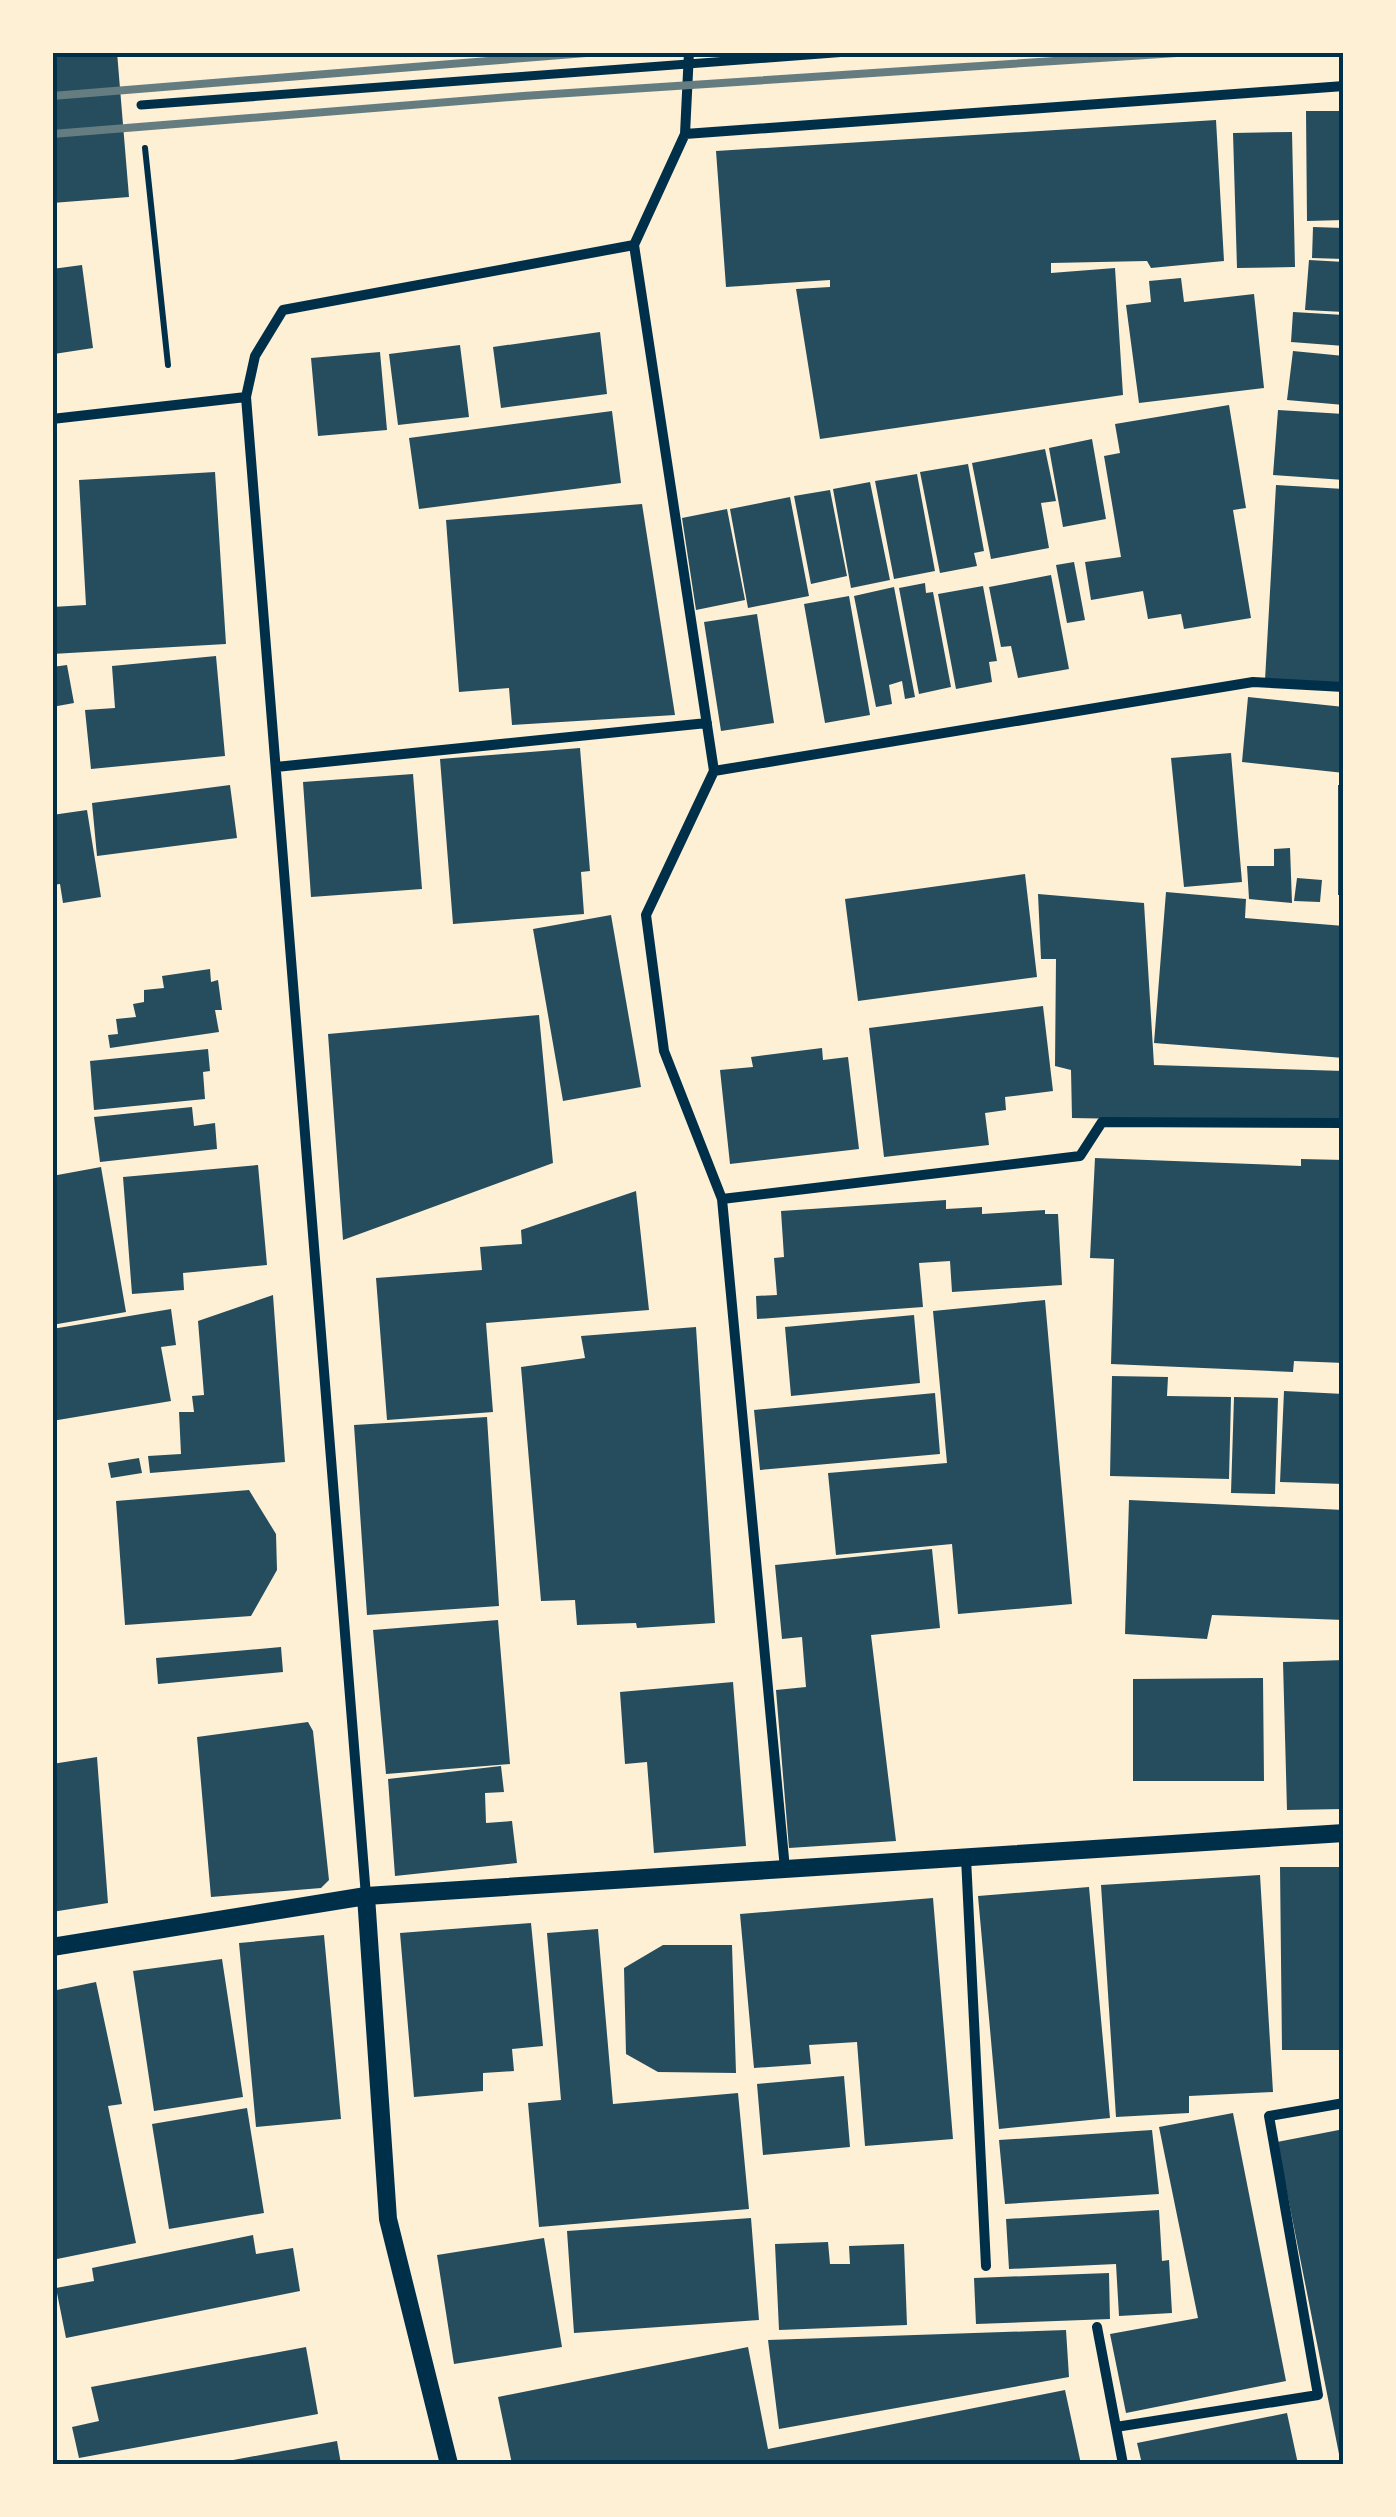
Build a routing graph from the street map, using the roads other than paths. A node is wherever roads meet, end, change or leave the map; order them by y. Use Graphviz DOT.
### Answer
graph roads {
  1 [pos="847,52"];
  2 [pos="689,58"];
  3 [pos="1344,86"];
  4 [pos="140,105"];
  5 [pos="685,134"];
  6 [pos="634,246"];
  7 [pos="246,397"];
  8 [pos="52,419"];
  9 [pos="1344,687"];
  10 [pos="707,723"];
  11 [pos="276,767"];
  12 [pos="714,770"];
  13 [pos="1344,1123"];
  14 [pos="722,1198"];
  15 [pos="1344,1833"];
  16 [pos="966,1858"];
  17 [pos="785,1869"];
  18 [pos="366,1896"];
  19 [pos="52,1947"];
  20 [pos="1344,2103"];
  21 [pos="986,2266"];
  22 [pos="1097,2327"];
  23 [pos="1116,2428"];
  24 [pos="448,2464"];
  25 [pos="1123,2464"];
  1 -- 2 [label="street"];
  2 -- 4 [label="street"];
  2 -- 5 [label="street"];
  3 -- 5 [label="street"];
  5 -- 6 [label="street"];
  6 -- 7 [label="street"];
  6 -- 10 [label="street"];
  7 -- 8 [label="street"];
  7 -- 11 [label="street"];
  9 -- 12 [label="street"];
  10 -- 11 [label="street"];
  10 -- 12 [label="street"];
  11 -- 18 [label="street"];
  12 -- 14 [label="street"];
  13 -- 14 [label="street"];
  14 -- 17 [label="street"];
  15 -- 16 [label="street"];
  16 -- 17 [label="street"];
  16 -- 21 [label="street"];
  17 -- 18 [label="street"];
  18 -- 19 [label="street"];
  18 -- 24 [label="street"];
  20 -- 23 [label="street"];
  22 -- 23 [label="street"];
  23 -- 25 [label="street"];
}
